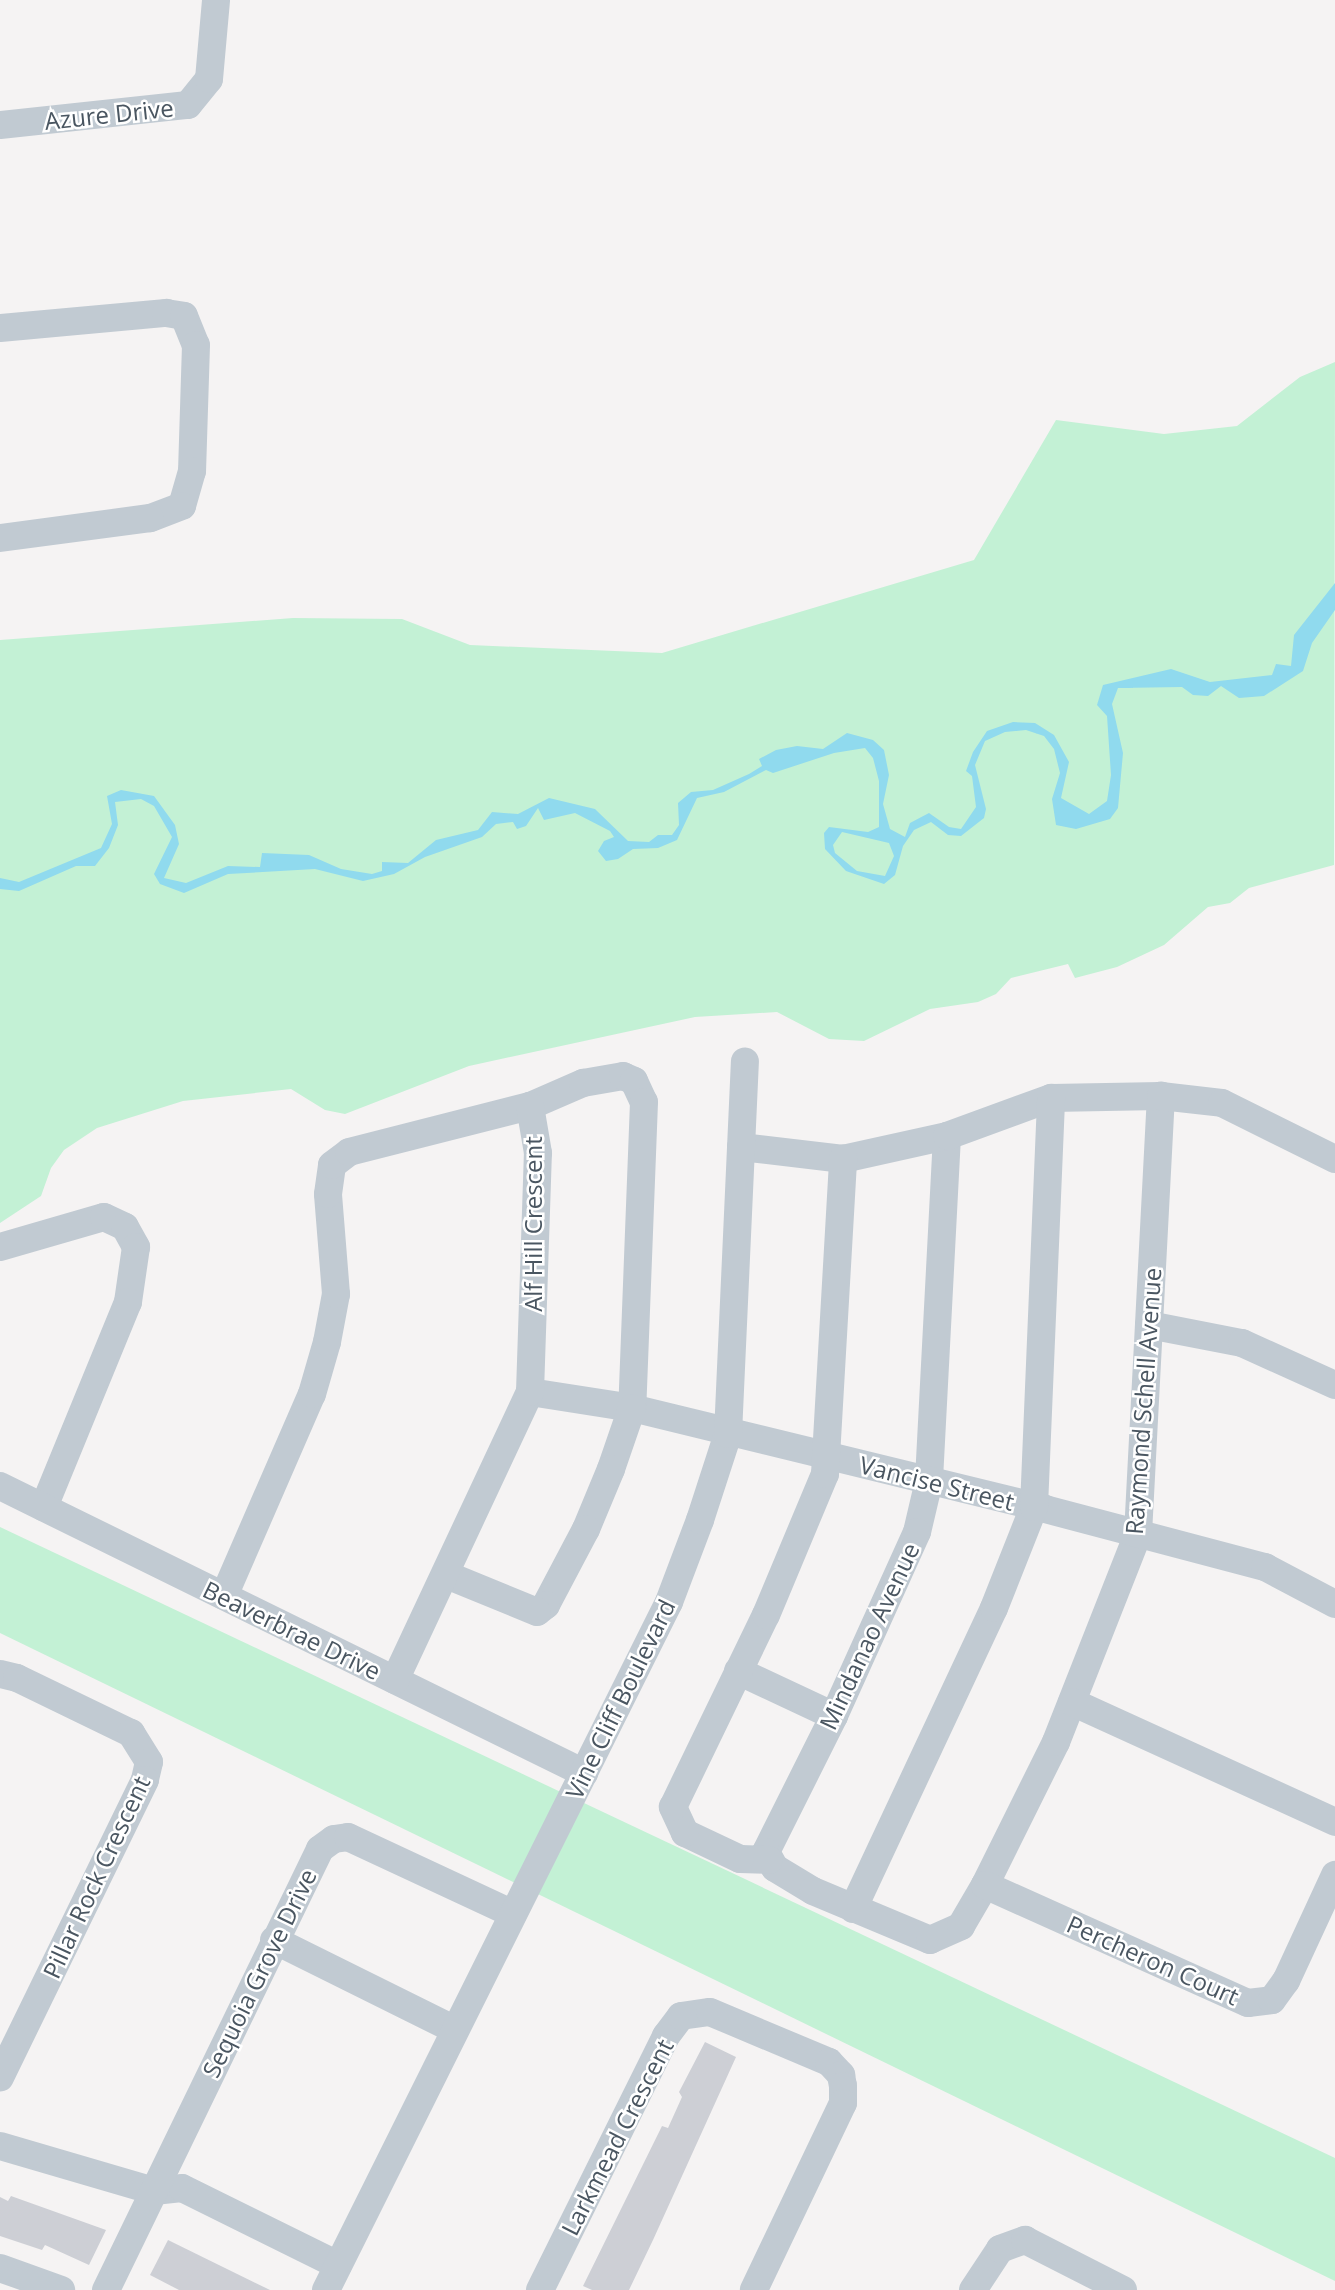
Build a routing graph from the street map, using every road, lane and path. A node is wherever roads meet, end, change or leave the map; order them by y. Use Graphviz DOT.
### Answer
graph roads {
  1 [pos="216,0"];
  2 [pos="0,125"];
  3 [pos="0,328"];
  4 [pos="0,538"];
  5 [pos="745,1061"];
  6 [pos="1161,1096"];
  7 [pos="1051,1098"];
  8 [pos="530,1106"];
  9 [pos="947,1136"];
  10 [pos="741,1147"];
  11 [pos="843,1159"];
  12 [pos="1335,1159"];
  13 [pos="0,1247"];
  14 [pos="1149,1325"];
  15 [pos="1335,1385"];
  16 [pos="530,1392"];
  17 [pos="632,1408"];
  18 [pos="728,1434"];
  19 [pos="828,1455"];
  20 [pos="929,1481"];
  21 [pos="0,1486"];
  22 [pos="44,1507"];
  23 [pos="1034,1507"];
  24 [pos="1138,1534"];
  25 [pos="447,1575"];
  26 [pos="224,1596"];
  27 [pos="1335,1604"];
  28 [pos="738,1671"];
  29 [pos="0,1674"];
  30 [pos="395,1680"];
  31 [pos="1072,1702"];
  32 [pos="834,1716"];
  33 [pos="584,1773"];
  34 [pos="1335,1822"];
  35 [pos="769,1860"];
  36 [pos="1335,1875"];
  37 [pos="985,1885"];
  38 [pos="853,1909"];
  39 [pos="513,1914"];
  40 [pos="274,1940"];
  41 [pos="455,2029"];
  42 [pos="0,2077"];
  43 [pos="0,2146"];
  44 [pos="154,2191"];
  45 [pos="0,2268"];
  46 [pos="332,2278"];
  47 [pos="61,2290"];
  48 [pos="106,2290"];
  49 [pos="540,2290"];
  50 [pos="754,2290"];
  51 [pos="973,2290"];
  52 [pos="1123,2290"];
  1 -- 2 [label="street, Azure Drive"];
  3 -- 4 [label="street"];
  5 -- 10 [label="street, Vine Cliff Boulevard"];
  6 -- 7 [label="street"];
  6 -- 12 [label="street"];
  6 -- 14 [label="street, Raymond Schell Avenue"];
  7 -- 9 [label="street"];
  7 -- 23 [label="street"];
  8 -- 16 [label="street, Alf Hill Crescent"];
  8 -- 17 [label="street"];
  8 -- 26 [label="street, Alf Hill Crescent"];
  9 -- 11 [label="street"];
  9 -- 20 [label="street, Mindanao Avenue"];
  10 -- 11 [label="street"];
  10 -- 18 [label="street, Vine Cliff Boulevard"];
  11 -- 19 [label="street"];
  13 -- 22 [label="street"];
  14 -- 15 [label="street"];
  14 -- 24 [label="street, Raymond Schell Avenue"];
  16 -- 17 [label="street, Vancise Street"];
  16 -- 25 [label="street, Alf Hill Crescent"];
  17 -- 18 [label="street, Vancise Street"];
  17 -- 25 [label="street"];
  18 -- 19 [label="street, Vancise Street"];
  18 -- 33 [label="street, Vine Cliff Boulevard"];
  19 -- 20 [label="street, Vancise Street"];
  19 -- 28 [label="street"];
  20 -- 23 [label="street, Vancise Street"];
  20 -- 32 [label="street, Mindanao Avenue"];
  21 -- 22 [label="street, Beaverbrae Drive"];
  22 -- 26 [label="street, Beaverbrae Drive"];
  23 -- 24 [label="street, Vancise Street"];
  23 -- 38 [label="street"];
  24 -- 27 [label="street, Vancise Street"];
  24 -- 31 [label="street, Raymond Schell Avenue"];
  25 -- 30 [label="street, Alf Hill Crescent"];
  26 -- 30 [label="street, Beaverbrae Drive"];
  28 -- 32 [label="street"];
  28 -- 35 [label="street"];
  29 -- 42 [label="street, Pillar Rock Crescent"];
  30 -- 33 [label="street, Beaverbrae Drive"];
  31 -- 34 [label="street"];
  31 -- 37 [label="street, Raymond Schell Avenue"];
  32 -- 35 [label="street, Mindanao Avenue"];
  33 -- 39 [label="street, Vine Cliff Boulevard"];
  35 -- 38 [label="street"];
  36 -- 37 [label="street, Percheron Court"];
  37 -- 38 [label="street"];
  39 -- 40 [label="street, Sequoia Grove Drive"];
  39 -- 41 [label="street, Vine Cliff Boulevard"];
  40 -- 41 [label="street"];
  40 -- 44 [label="street, Sequoia Grove Drive"];
  41 -- 46 [label="street, Vine Cliff Boulevard"];
  43 -- 44 [label="street"];
  44 -- 46 [label="street"];
  44 -- 48 [label="street, Sequoia Grove Drive"];
  45 -- 47 [label="street"];
  49 -- 50 [label="street, Larkmead Crescent"];
  51 -- 52 [label="street"];
}
